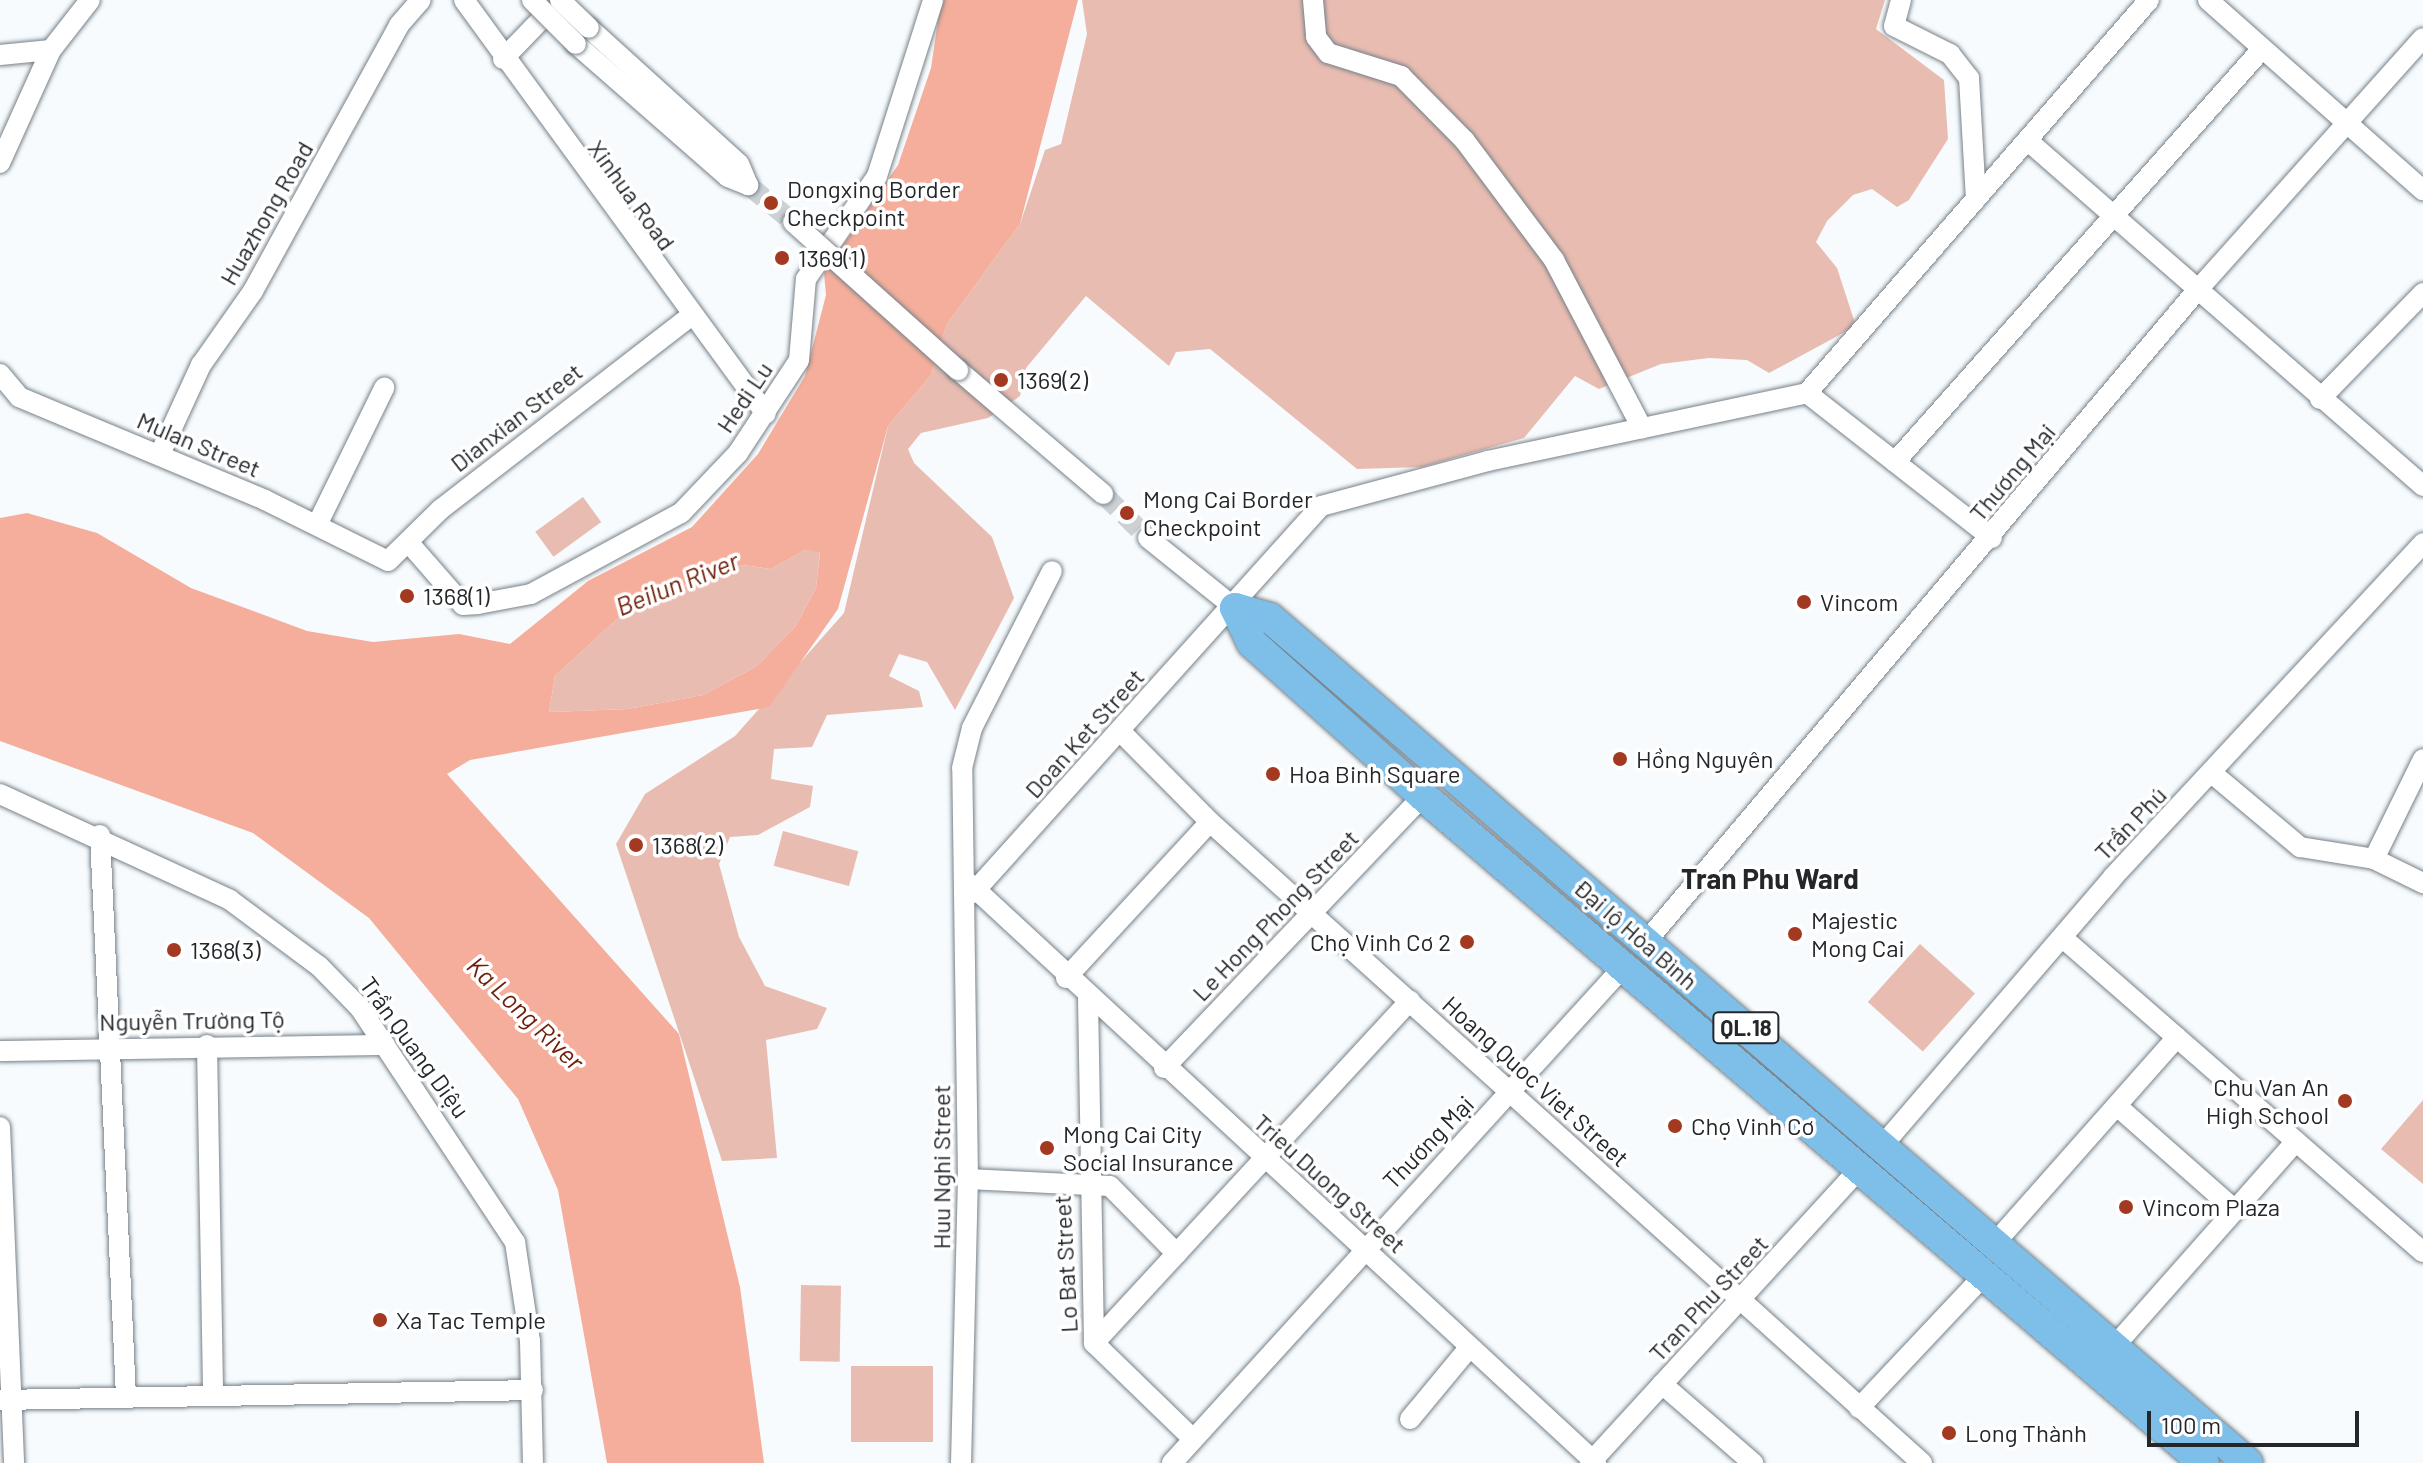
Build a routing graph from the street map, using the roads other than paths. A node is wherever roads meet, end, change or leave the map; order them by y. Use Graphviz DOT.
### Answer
graph roads {
  1 [pos="90,0"];
  2 [pos="421,0"];
  3 [pos="464,0"];
  4 [pos="532,0"];
  5 [pos="560,0"];
  6 [pos="933,0"];
  7 [pos="1313,0"];
  8 [pos="1901,0"];
  9 [pos="2208,0"];
  10 [pos="2141,2"];
  11 [pos="582,36"];
  12 [pos="2423,38"];
  13 [pos="51,50"];
  14 [pos="2261,50"];
  15 [pos="0,55"];
  16 [pos="503,59"];
  17 [pos="2346,124"];
  18 [pos="2027,140"];
  19 [pos="0,163"];
  20 [pos="2423,190"];
  21 [pos="1976,199"];
  22 [pos="2112,217"];
  23 [pos="793,222"];
  24 [pos="2423,293"];
  25 [pos="2194,294"];
  26 [pos="689,317"];
  27 [pos="0,374"];
  28 [pos="384,388"];
  29 [pos="1807,393"];
  30 [pos="2320,399"];
  31 [pos="766,414"];
  32 [pos="1642,428"];
  33 [pos="160,454"];
  34 [pos="1895,462"];
  35 [pos="2423,486"];
  36 [pos="1103,494"];
  37 [pos="317,525"];
  38 [pos="1148,538"];
  39 [pos="1992,538"];
  40 [pos="409,543"];
  41 [pos="2423,543"];
  42 [pos="382,560"];
  43 [pos="1052,571"];
  44 [pos="1235,608"];
  45 [pos="1120,731"];
  46 [pos="1409,738"];
  47 [pos="2423,759"];
  48 [pos="1386,763"];
  49 [pos="2213,774"];
  50 [pos="0,794"];
  51 [pos="1423,796"];
  52 [pos="1210,822"];
  53 [pos="100,835"];
  54 [pos="2374,859"];
  55 [pos="966,872"];
  56 [pos="2423,883"];
  57 [pos="973,893"];
  58 [pos="1314,913"];
  59 [pos="2064,939"];
  60 [pos="1636,953"];
  61 [pos="1066,978"];
  62 [pos="1088,998"];
  63 [pos="1410,1001"];
  64 [pos="2177,1037"];
  65 [pos="207,1045"];
  66 [pos="385,1045"];
  67 [pos="115,1048"];
  68 [pos="0,1051"];
  69 [pos="1164,1068"];
  70 [pos="1511,1093"];
  71 [pos="2117,1106"];
  72 [pos="0,1127"];
  73 [pos="2296,1141"];
  74 [pos="1872,1157"];
  75 [pos="1263,1160"];
  76 [pos="968,1179"];
  77 [pos="1087,1184"];
  78 [pos="2235,1210"];
  79 [pos="1994,1244"];
  80 [pos="1364,1247"];
  81 [pos="2423,1252"];
  82 [pos="1177,1254"];
  83 [pos="1986,1273"];
  84 [pos="1742,1303"];
  85 [pos="1094,1343"];
  86 [pos="1469,1348"];
  87 [pos="2113,1348"];
  88 [pos="1662,1384"];
  89 [pos="533,1390"];
  90 [pos="213,1395"];
  91 [pos="126,1396"];
  92 [pos="7,1400"];
  93 [pos="1859,1408"];
  94 [pos="1410,1419"];
  95 [pos="1192,1438"];
  96 [pos="1910,1459"];
  97 [pos="2223,1459"];
  98 [pos="1593,1462"];
  99 [pos="14,1463"];
  100 [pos="533,1463"];
  101 [pos="961,1463"];
  102 [pos="1172,1463"];
  103 [pos="1753,1463"];
  1 -- 13 [label="street"];
  2 -- 33 [label="street, Huazhong Road"];
  3 -- 16 [label="street, Xinhua Road"];
  4 -- 11 [label="street, bridge"];
  5 -- 11 [label="street, bridge"];
  5 -- 16 [label="street"];
  6 -- 31 [label="street, Hedi Lu"];
  7 -- 32 [label="street"];
  8 -- 21 [label="street"];
  9 -- 14 [label="street"];
  10 -- 18 [label="street"];
  11 -- 11 [label="street"];
  12 -- 17 [label="street, Thương Mại"];
  13 -- 15 [label="street"];
  13 -- 19 [label="street"];
  14 -- 17 [label="street"];
  14 -- 22 [label="street"];
  16 -- 26 [label="street, Xinhua Road"];
  17 -- 20 [label="street"];
  17 -- 25 [label="street, Thương Mại"];
  18 -- 21 [label="street"];
  18 -- 22 [label="street"];
  21 -- 29 [label="street"];
  22 -- 25 [label="street"];
  22 -- 34 [label="street"];
  23 -- 36 [label="street, bridge"];
  24 -- 30 [label="street"];
  25 -- 30 [label="street"];
  25 -- 39 [label="street, Thương Mại"];
  26 -- 31 [label="street, Xinhua Road"];
  26 -- 40 [label="street, Dianxian Street"];
  27 -- 33 [label="street, Mulan Street"];
  28 -- 37 [label="street"];
  29 -- 32 [label="street, Doan Ket Street"];
  29 -- 34 [label="street"];
  30 -- 35 [label="street"];
  31 -- 40 [label="street, Hedi Lu"];
  32 -- 44 [label="street, Doan Ket Street"];
  33 -- 37 [label="street, Mulan Street"];
  34 -- 39 [label="street"];
  37 -- 42 [label="street, Mulan Street"];
  38 -- 44 [label="street, Đại lộ Hòa Bình / QL.18"];
  39 -- 60 [label="street, Thương Mại"];
  40 -- 42 [label="street, Dianxian Street"];
  41 -- 49 [label="street, Trần Phú"];
  43 -- 55 [label="street"];
  44 -- 45 [label="street, Doan Ket Street"];
  44 -- 46 [label="highway, Đại lộ Hòa Bình / QL.18"];
  44 -- 48 [label="highway, Đại lộ Hòa Bình / QL.18"];
  45 -- 52 [label="street, Hoang Quoc Viet Street"];
  45 -- 57 [label="street, Doan Ket Street"];
  46 -- 48 [label="highway"];
  46 -- 60 [label="highway, Đại lộ Hòa Bình / QL.18"];
  47 -- 54 [label="street"];
  48 -- 51 [label="highway, Đại lộ Hòa Bình / QL.18"];
  49 -- 54 [label="street"];
  49 -- 59 [label="street, Trần Phú"];
  50 -- 53 [label="street, Trần Quang Diệu"];
  51 -- 58 [label="street, Le Hong Phong Street"];
  51 -- 60 [label="highway, Đại lộ Hòa Bình / QL.18"];
  52 -- 58 [label="street, Hoang Quoc Viet Street"];
  52 -- 61 [label="street"];
  53 -- 66 [label="street, Trần Quang Diệu"];
  53 -- 67 [label="street"];
  54 -- 56 [label="street"];
  55 -- 57 [label="street, Trieu Duong Street"];
  55 -- 76 [label="street, Huu Nghi Street"];
  57 -- 61 [label="street, Trieu Duong Street"];
  58 -- 63 [label="street, Hoang Quoc Viet Street"];
  58 -- 69 [label="street, Le Hong Phong Street"];
  59 -- 64 [label="street"];
  59 -- 74 [label="street, Trần Phú"];
  60 -- 70 [label="street, Thương Mại"];
  60 -- 74 [label="highway, Đại lộ Hòa Bình / QL.18"];
  61 -- 62 [label="street, Trieu Duong Street"];
  62 -- 69 [label="street, Trieu Duong Street"];
  62 -- 77 [label="street, Lo Bat Street"];
  63 -- 70 [label="street, Hoang Quoc Viet Street"];
  63 -- 75 [label="street"];
  64 -- 71 [label="street"];
  64 -- 73 [label="street"];
  65 -- 66 [label="street, Nguyễn Trường Tộ"];
  65 -- 67 [label="street, Nguyễn Trường Tộ"];
  65 -- 90 [label="street"];
  66 -- 89 [label="street, Trần Quang Diệu"];
  67 -- 68 [label="street, Nguyễn Trường Tộ"];
  67 -- 91 [label="street"];
  69 -- 75 [label="street, Trieu Duong Street"];
  70 -- 80 [label="street, Thương Mại"];
  70 -- 84 [label="street, Hoang Quoc Viet Street"];
  71 -- 78 [label="street"];
  71 -- 79 [label="street"];
  72 -- 92 [label="street"];
  73 -- 78 [label="street"];
  73 -- 81 [label="street"];
  74 -- 79 [label="highway, Đại lộ Hòa Bình / QL.18"];
  74 -- 83 [label="highway, Đại lộ Hòa Bình / QL.18"];
  74 -- 84 [label="street, Tran Phu Street"];
  75 -- 80 [label="street, Trieu Duong Street"];
  75 -- 82 [label="street"];
  76 -- 77 [label="street"];
  76 -- 101 [label="street, Huu Nghi Street"];
  77 -- 82 [label="street"];
  77 -- 85 [label="street, Lo Bat Street"];
  78 -- 87 [label="street"];
  79 -- 87 [label="highway, Đại lộ Hòa Bình / QL.18"];
  80 -- 86 [label="street, Trieu Duong Street"];
  80 -- 95 [label="street, Thương Mại"];
  82 -- 85 [label="street"];
  83 -- 93 [label="street"];
  83 -- 97 [label="highway, Đại lộ Hòa Bình / QL.18"];
  84 -- 88 [label="street, Tran Phu Street"];
  84 -- 93 [label="street, Hoang Quoc Viet Street"];
  85 -- 95 [label="street, Lo Bat Street"];
  86 -- 94 [label="street"];
  86 -- 98 [label="street, Trieu Duong Street"];
  87 -- 97 [label="highway, Đại lộ Hòa Bình / QL.18"];
  88 -- 98 [label="street, Tran Phu Street"];
  88 -- 103 [label="street"];
  89 -- 90 [label="street"];
  89 -- 100 [label="street, Trần Quang Diệu"];
  90 -- 91 [label="street"];
  91 -- 92 [label="street"];
  92 -- 99 [label="street"];
  93 -- 96 [label="street, Hoang Quoc Viet Street"];
  95 -- 102 [label="street, Thương Mại"];
}
